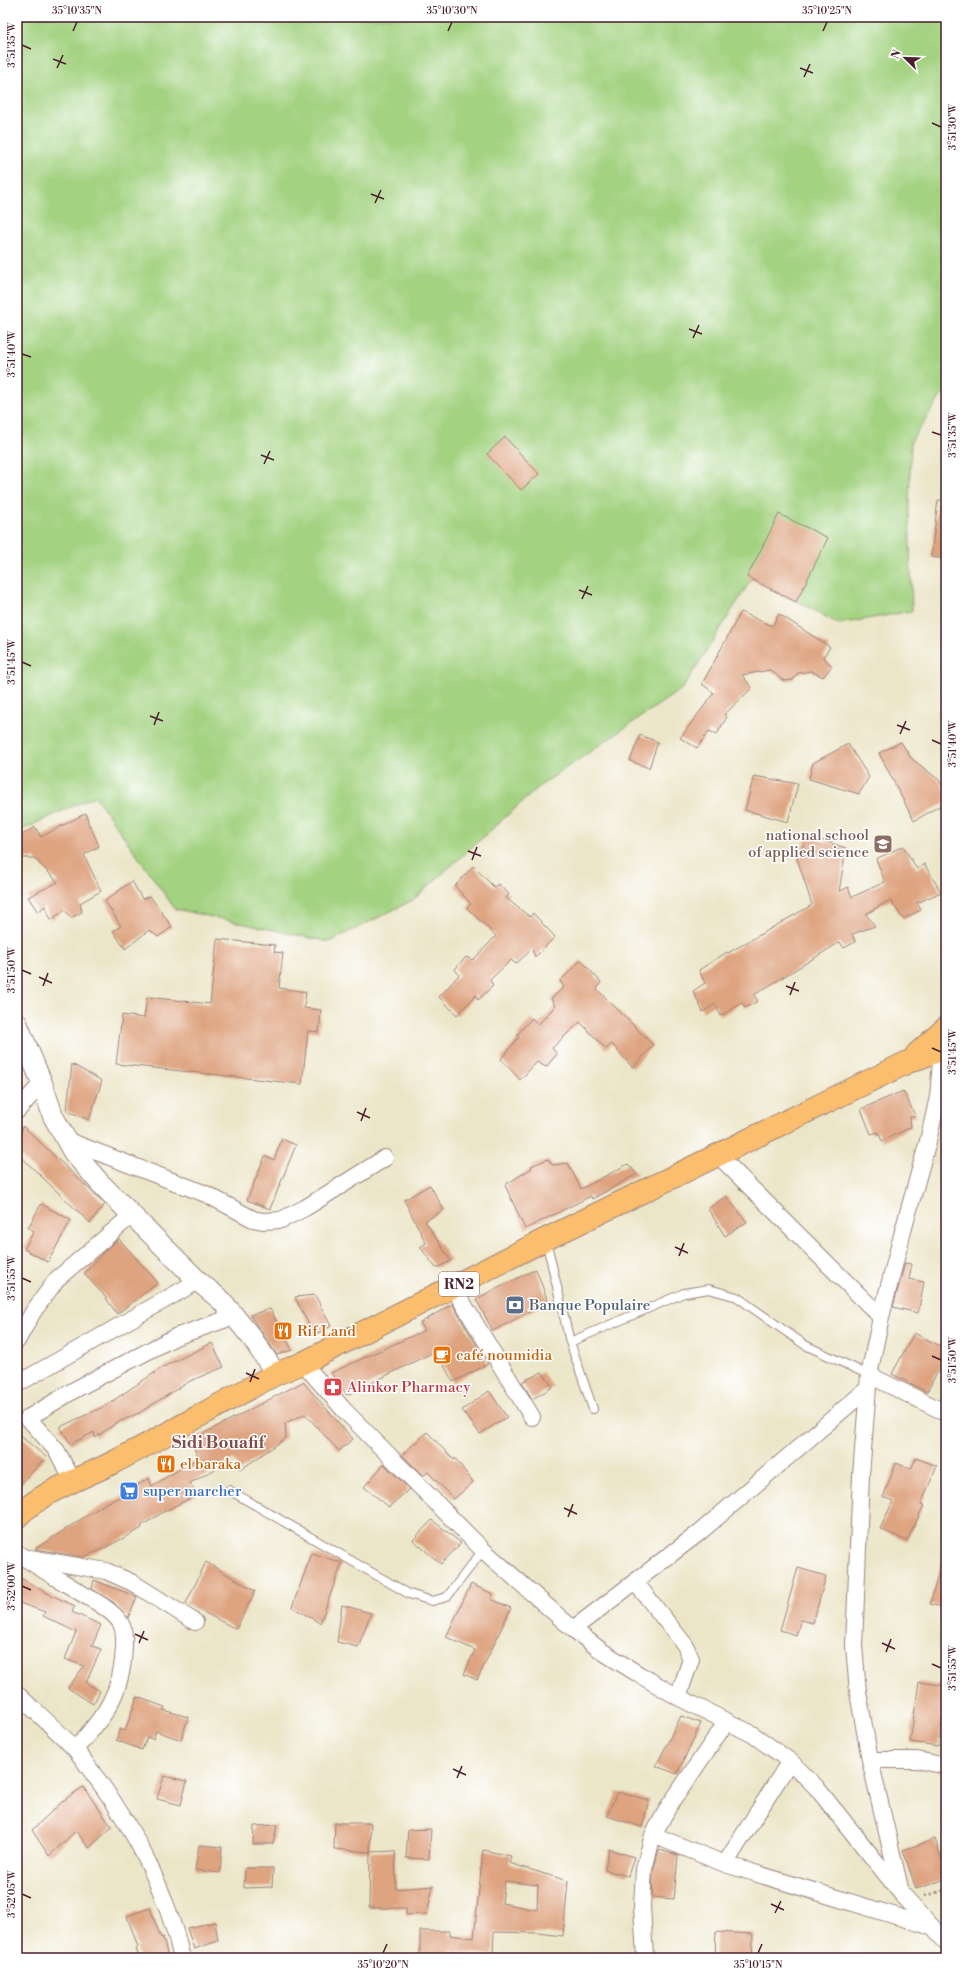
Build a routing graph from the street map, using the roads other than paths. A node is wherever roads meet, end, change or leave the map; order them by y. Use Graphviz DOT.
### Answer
graph roads {
  1 [pos="17,1023"];
  2 [pos="946,1028"];
  3 [pos="944,1049"];
  4 [pos="908,1062"];
  5 [pos="42,1083"];
  6 [pos="17,1110"];
  7 [pos="66,1140"];
  8 [pos="718,1155"];
  9 [pos="385,1158"];
  10 [pos="132,1215"];
  11 [pos="546,1239"];
  12 [pos="198,1282"];
  13 [pos="453,1287"];
  14 [pos="235,1316"];
  15 [pos="881,1317"];
  16 [pos="17,1341"];
  17 [pos="570,1342"];
  18 [pos="303,1363"];
  19 [pos="276,1374"];
  20 [pos="868,1383"];
  21 [pos="17,1384"];
  22 [pos="593,1409"];
  23 [pos="946,1413"];
  24 [pos="23,1414"];
  25 [pos="532,1417"];
  26 [pos="73,1481"];
  27 [pos="229,1490"];
  28 [pos="17,1517"];
  29 [pos="483,1550"];
  30 [pos="20,1555"];
  31 [pos="636,1583"];
  32 [pos="194,1622"];
  33 [pos="573,1629"];
  34 [pos="17,1694"];
  35 [pos="678,1697"];
  36 [pos="727,1721"];
  37 [pos="75,1749"];
  38 [pos="790,1760"];
  39 [pos="870,1760"];
  40 [pos="946,1766"];
  41 [pos="653,1835"];
  42 [pos="725,1864"];
  43 [pos="904,1897"];
  44 [pos="934,1928"];
  45 [pos="946,1942"];
  46 [pos="182,1958"];
  47 [pos="644,1958"];
  1 -- 5 [label="street"];
  2 -- 4 [label="highway, RN2"];
  3 -- 4 [label="highway, RN2"];
  3 -- 15 [label="street"];
  4 -- 8 [label="highway, RN2"];
  5 -- 6 [label="street"];
  5 -- 7 [label="street"];
  7 -- 9 [label="street"];
  7 -- 10 [label="street"];
  8 -- 11 [label="highway, RN2"];
  8 -- 15 [label="street"];
  10 -- 12 [label="street"];
  10 -- 16 [label="street"];
  11 -- 13 [label="highway, RN2"];
  11 -- 17 [label="lane"];
  12 -- 14 [label="street"];
  12 -- 21 [label="street"];
  13 -- 18 [label="highway, RN2"];
  13 -- 25 [label="street"];
  14 -- 19 [label="street"];
  14 -- 24 [label="street"];
  15 -- 20 [label="street"];
  17 -- 20 [label="lane"];
  17 -- 22 [label="lane"];
  18 -- 19 [label="highway, RN2"];
  18 -- 29 [label="street"];
  19 -- 26 [label="highway, RN2"];
  20 -- 23 [label="street"];
  20 -- 31 [label="street"];
  20 -- 39 [label="street"];
  24 -- 26 [label="street"];
  26 -- 28 [label="highway, RN2"];
  27 -- 29 [label="lane"];
  29 -- 33 [label="street"];
  30 -- 32 [label="street"];
  30 -- 37 [label="street"];
  31 -- 33 [label="street"];
  31 -- 35 [label="street"];
  33 -- 35 [label="street"];
  34 -- 37 [label="street"];
  35 -- 36 [label="street"];
  36 -- 38 [label="street"];
  36 -- 41 [label="street"];
  37 -- 46 [label="street"];
  38 -- 42 [label="street"];
  38 -- 43 [label="street"];
  39 -- 40 [label="street"];
  39 -- 43 [label="street"];
  41 -- 42 [label="street"];
  41 -- 47 [label="street"];
  42 -- 44 [label="street"];
  43 -- 44 [label="street"];
  44 -- 45 [label="street"];
}
